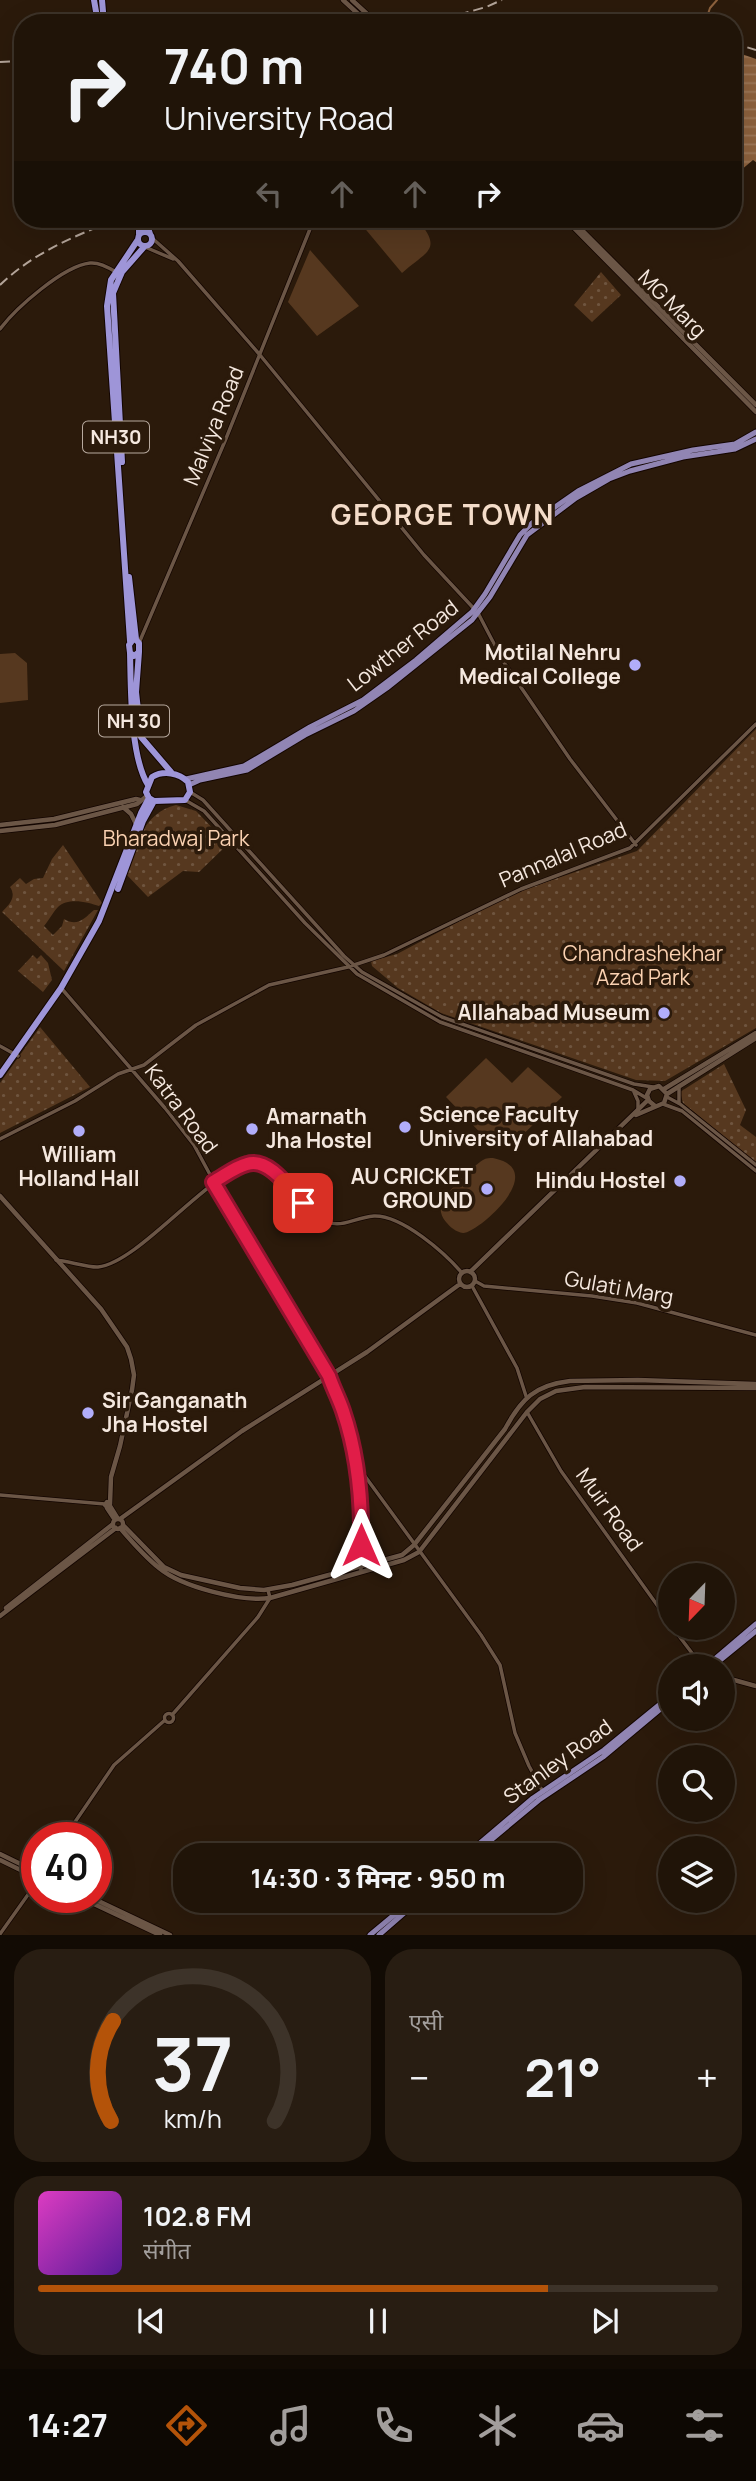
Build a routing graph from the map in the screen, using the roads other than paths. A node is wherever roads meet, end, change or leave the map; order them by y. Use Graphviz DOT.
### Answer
graph roads {
  1 [pos="343,0"];
  2 [pos="352,0"];
  3 [pos="358,14"];
  4 [pos="367,14"];
  5 [pos="139,228"];
  6 [pos="148,228"];
  7 [pos="310,228"];
  8 [pos="574,228"];
  9 [pos="580,228"];
  10 [pos="151,236"];
  11 [pos="138,238"];
  12 [pos="144,247"];
  13 [pos="175,260"];
  14 [pos="118,273"];
  15 [pos="0,329"];
  16 [pos="260,355"];
  17 [pos="756,405"];
  18 [pos="756,412"];
  19 [pos="756,432"];
  20 [pos="756,439"];
  21 [pos="477,611"];
  22 [pos="135,641"];
  23 [pos="139,652"];
  24 [pos="130,653"];
  25 [pos="756,724"];
  26 [pos="172,773"];
  27 [pos="148,785"];
  28 [pos="189,785"];
  29 [pos="150,798"];
  30 [pos="140,800"];
  31 [pos="185,800"];
  32 [pos="123,807"];
  33 [pos="136,825"];
  34 [pos="0,828"];
  35 [pos="636,845"];
  36 [pos="354,965"];
  37 [pos="348,967"];
  38 [pos="62,989"];
  39 [pos="756,1035"];
  40 [pos="0,1046"];
  41 [pos="17,1055"];
  42 [pos="133,1070"];
  43 [pos="0,1075"];
  44 [pos="0,1081"];
  45 [pos="680,1084"];
  46 [pos="654,1087"];
  47 [pos="633,1090"];
  48 [pos="666,1093"];
  49 [pos="648,1099"];
  50 [pos="663,1104"];
  51 [pos="680,1104"];
  52 [pos="655,1106"];
  53 [pos="638,1110"];
  54 [pos="629,1119"];
  55 [pos="0,1139"];
  56 [pos="756,1165"];
  57 [pos="756,1171"];
  58 [pos="213,1182"];
  59 [pos="0,1196"];
  60 [pos="56,1260"];
  61 [pos="470,1272"];
  62 [pos="462,1273"];
  63 [pos="460,1284"];
  64 [pos="474,1284"];
  65 [pos="756,1335"];
  66 [pos="329,1376"];
  67 [pos="756,1386"];
  68 [pos="528,1396"];
  69 [pos="537,1403"];
  70 [pos="518,1407"];
  71 [pos="525,1414"];
  72 [pos="358,1467"];
  73 [pos="0,1495"];
  74 [pos="108,1505"];
  75 [pos="118,1523"];
  76 [pos="414,1545"];
  77 [pos="419,1552"];
  78 [pos="361,1569"];
  79 [pos="268,1590"];
  80 [pos="270,1598"];
  81 [pos="658,1606"];
  82 [pos="0,1615"];
  83 [pos="756,1624"];
  84 [pos="756,1631"];
  85 [pos="723,1654"];
  86 [pos="728,1654"];
  87 [pos="735,1680"];
  88 [pos="756,1686"];
  89 [pos="658,1706"];
  90 [pos="658,1711"];
  91 [pos="544,1793"];
  92 [pos="75,1822"];
  93 [pos="481,1843"];
  94 [pos="487,1843"];
  95 [pos="0,1857"];
  96 [pos="21,1866"];
  97 [pos="21,1870"];
  98 [pos="21,1903"];
  99 [pos="112,1907"];
  100 [pos="112,1912"];
  101 [pos="396,1913"];
  102 [pos="404,1913"];
  103 [pos="0,1934"];
  104 [pos="160,1935"];
  105 [pos="170,1935"];
  106 [pos="370,1935"];
  107 [pos="379,1935"];
  1 -- 3 [label="main road"];
  2 -- 4 [label="main road"];
  5 -- 11 [label="highway"];
  6 -- 10 [label="highway"];
  7 -- 16 [label="street, Malviya Road"];
  8 -- 18 [label="main road, MG Marg"];
  9 -- 17 [label="main road"];
  10 -- 11 [label="highway"];
  10 -- 12 [label="highway, NH30"];
  10 -- 13 [label="street"];
  11 -- 12 [label="highway"];
  11 -- 14 [label="highway, NH30"];
  12 -- 13 [label="street"];
  12 -- 14 [label="highway, NH30"];
  13 -- 16 [label="street"];
  14 -- 15 [label="street"];
  14 -- 22 [label="highway, NH30"];
  16 -- 21 [label="street"];
  16 -- 22 [label="street, Malviya Road"];
  19 -- 21 [label="main road, Lowther Road"];
  20 -- 21 [label="main road, Lowther Road"];
  21 -- 28 [label="main road, Lowther Road"];
  21 -- 35 [label="street"];
  22 -- 23 [label="highway, NH 30"];
  22 -- 24 [label="highway, NH 30"];
  23 -- 24 [label="highway"];
  23 -- 26 [label="highway, NH 30"];
  24 -- 27 [label="highway, NH 30"];
  25 -- 35 [label="street, Pannalal Road"];
  26 -- 27 [label="highway"];
  26 -- 28 [label="highway"];
  27 -- 29 [label="highway"];
  28 -- 31 [label="highway"];
  28 -- 36 [label="street"];
  29 -- 30 [label="main road"];
  29 -- 31 [label="highway"];
  29 -- 33 [label="highway"];
  29 -- 38 [label="highway"];
  30 -- 32 [label="main road"];
  30 -- 34 [label="main road"];
  31 -- 37 [label="street"];
  32 -- 33 [label="main road"];
  32 -- 34 [label="main road"];
  33 -- 38 [label="highway"];
  35 -- 36 [label="street, Pannalal Road"];
  36 -- 37 [label="street, Pannalal Road"];
  36 -- 46 [label="street"];
  37 -- 42 [label="street, Pannalal Road"];
  37 -- 47 [label="street"];
  38 -- 41 [label="highway"];
  38 -- 42 [label="street, Katra Road"];
  39 -- 45 [label="main road"];
  39 -- 48 [label="main road"];
  40 -- 41 [label="street"];
  41 -- 43 [label="highway"];
  41 -- 44 [label="highway"];
  42 -- 55 [label="street, Pannalal Road"];
  42 -- 58 [label="street, Katra Road"];
  45 -- 48 [label="main road"];
  45 -- 51 [label="street"];
  46 -- 48 [label="main road"];
  46 -- 49 [label="main road"];
  47 -- 49 [label="street"];
  47 -- 53 [label="street"];
  48 -- 50 [label="main road"];
  48 -- 51 [label="street"];
  49 -- 52 [label="main road"];
  49 -- 53 [label="main road"];
  50 -- 52 [label="main road"];
  50 -- 57 [label="street"];
  51 -- 56 [label="street"];
  52 -- 54 [label="main road"];
  53 -- 54 [label="main road"];
  54 -- 61 [label="main road"];
  58 -- 60 [label="street"];
  58 -- 62 [label="street"];
  58 -- 66 [label="street, Katra Road"];
  59 -- 60 [label="main road"];
  60 -- 74 [label="main road"];
  61 -- 62 [label="main road"];
  61 -- 64 [label="main road"];
  62 -- 63 [label="main road"];
  63 -- 64 [label="main road"];
  63 -- 66 [label="main road"];
  64 -- 65 [label="street, Gulati Marg"];
  64 -- 68 [label="street"];
  66 -- 72 [label="street, Katra Road"];
  66 -- 75 [label="main road"];
  67 -- 68 [label="main road"];
  67 -- 69 [label="main road"];
  68 -- 69 [label="main road"];
  68 -- 70 [label="main road"];
  69 -- 71 [label="main road"];
  70 -- 71 [label="main road"];
  70 -- 76 [label="main road"];
  71 -- 77 [label="main road"];
  71 -- 81 [label="street, Muir Road"];
  72 -- 76 [label="street"];
  72 -- 78 [label="street, Katra Road"];
  73 -- 74 [label="street"];
  74 -- 75 [label="main road"];
  75 -- 79 [label="main road"];
  75 -- 80 [label="main road"];
  75 -- 82 [label="main road"];
  76 -- 77 [label="street"];
  76 -- 78 [label="main road"];
  77 -- 78 [label="main road"];
  77 -- 91 [label="street"];
  78 -- 79 [label="main road"];
  78 -- 80 [label="main road"];
  79 -- 80 [label="street"];
  80 -- 92 [label="street"];
  83 -- 85 [label="main road"];
  84 -- 86 [label="main road"];
  87 -- 88 [label="main road"];
  89 -- 91 [label="main road, Stanley Road"];
  90 -- 91 [label="main road, Stanley Road"];
  91 -- 93 [label="main road, Stanley Road"];
  91 -- 94 [label="main road, Stanley Road"];
  95 -- 96 [label="main road"];
  95 -- 97 [label="main road"];
  98 -- 103 [label="street"];
  99 -- 105 [label="main road"];
  100 -- 104 [label="main road"];
  101 -- 106 [label="main road"];
  102 -- 107 [label="main road"];
}
